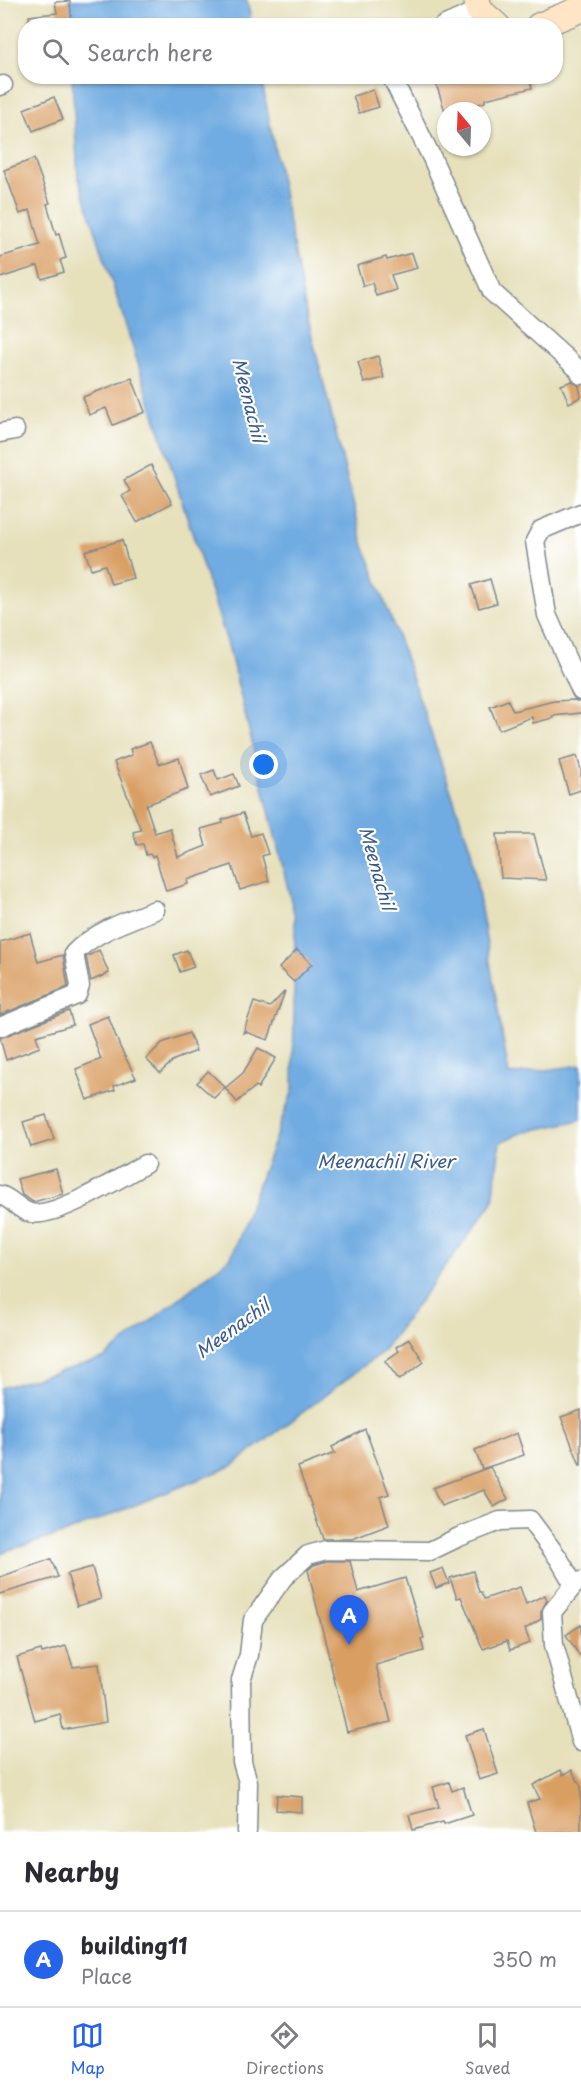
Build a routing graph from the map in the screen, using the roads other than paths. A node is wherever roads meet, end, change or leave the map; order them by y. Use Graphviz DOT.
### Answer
graph roads {
  1 [pos="581,9"];
  2 [pos="485,12"];
  3 [pos="467,18"];
  4 [pos="559,18"];
  5 [pos="396,84"];
  6 [pos="581,375"];
  7 [pos="581,513"];
  8 [pos="581,692"];
  9 [pos="154,910"];
  10 [pos="0,1027"];
  11 [pos="145,1164"];
  12 [pos="0,1195"];
  13 [pos="578,1583"];
  14 [pos="581,1742"];
  15 [pos="247,1832"];
  1 -- 4 [label="main road"];
  2 -- 3 [label="street"];
  5 -- 6 [label="street"];
  7 -- 8 [label="street"];
  9 -- 10 [label="street"];
  11 -- 12 [label="street"];
  13 -- 14 [label="street"];
  13 -- 15 [label="street"];
}
